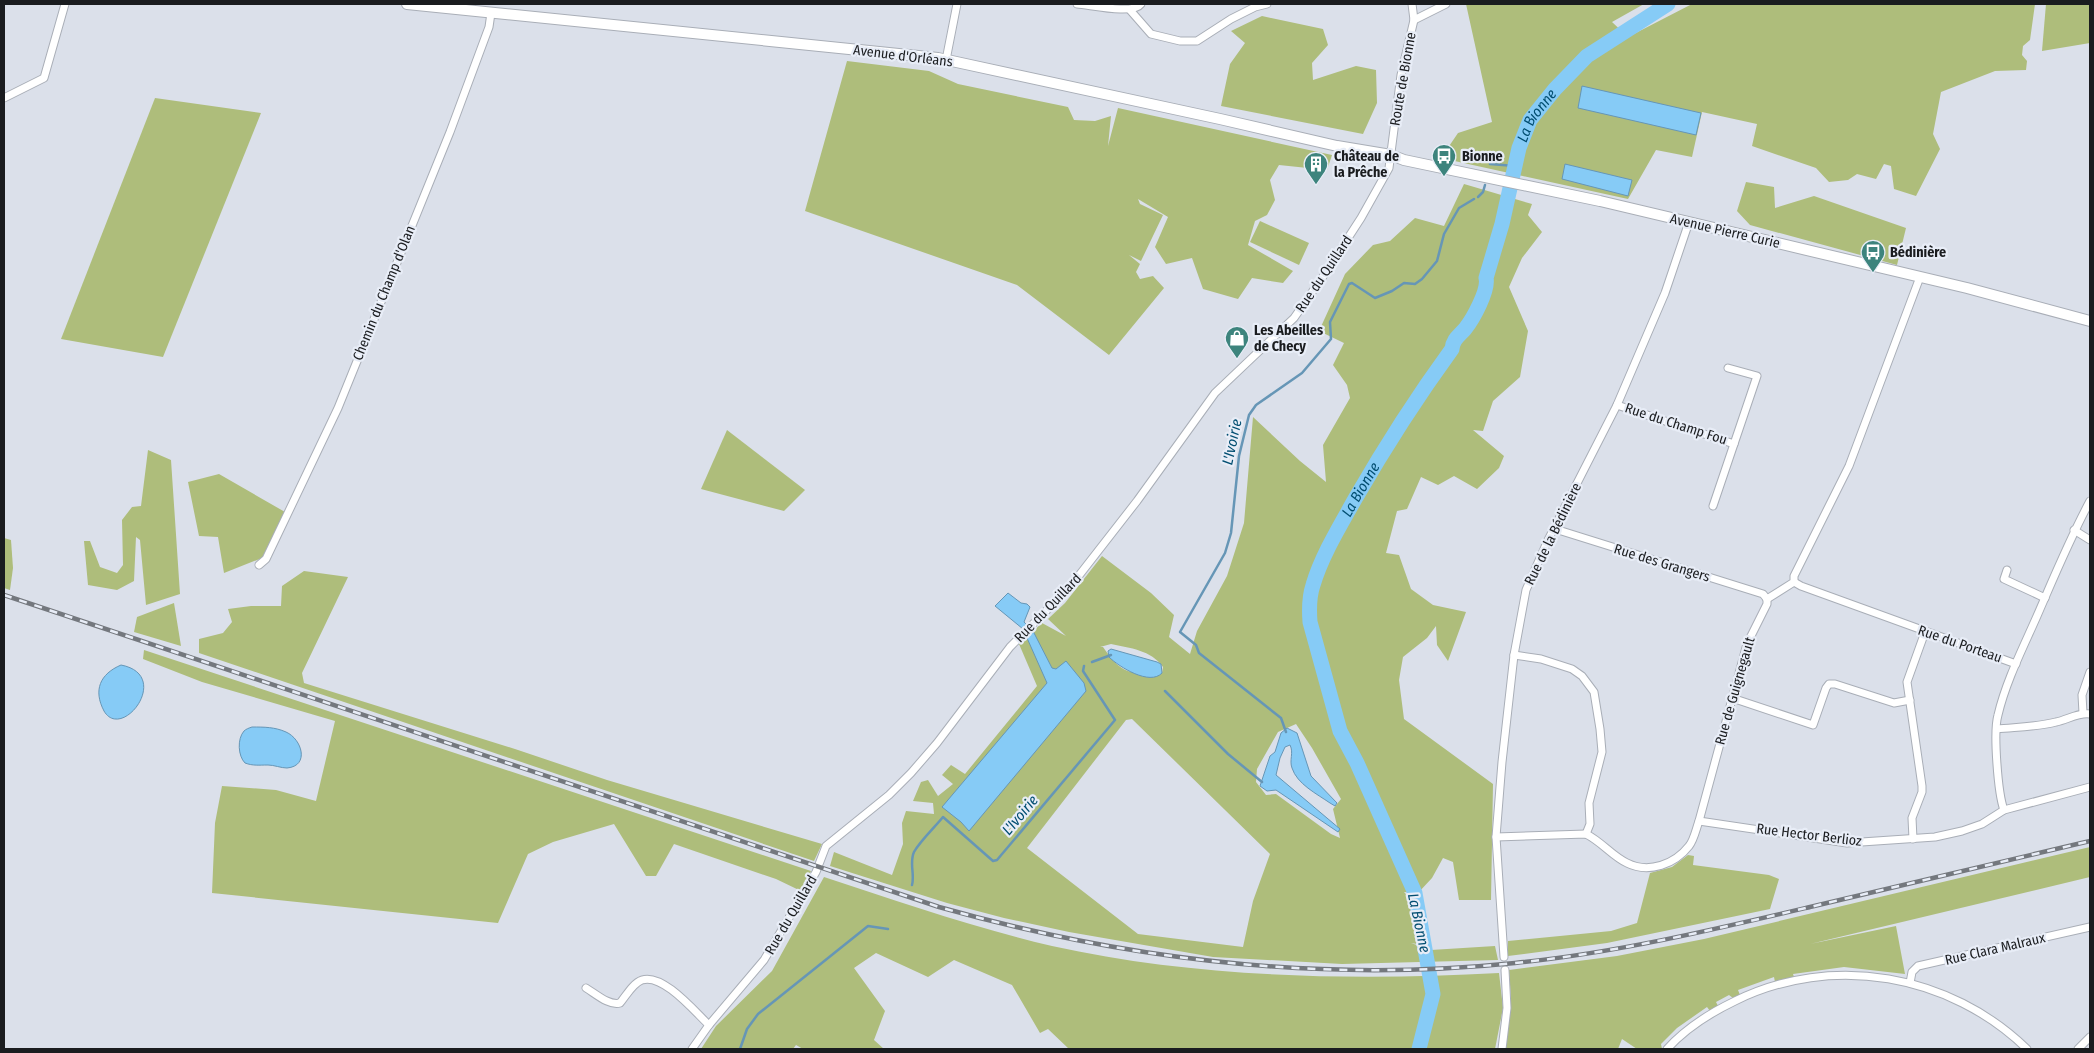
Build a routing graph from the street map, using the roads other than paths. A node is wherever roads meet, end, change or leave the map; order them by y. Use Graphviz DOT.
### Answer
graph roads {
  1 [pos="65,4"];
  2 [pos="407,4"];
  3 [pos="956,4"];
  4 [pos="1077,4"];
  5 [pos="1141,4"];
  6 [pos="1267,4"];
  7 [pos="1412,4"];
  8 [pos="1446,4"];
  9 [pos="490,10"];
  10 [pos="1130,10"];
  11 [pos="1414,20"];
  12 [pos="946,60"];
  13 [pos="4,98"];
  14 [pos="1390,155"];
  15 [pos="1500,179"];
  16 [pos="1689,222"];
  17 [pos="1920,277"];
  18 [pos="2090,321"];
  19 [pos="1728,368"];
  20 [pos="1617,405"];
  21 [pos="1734,444"];
  22 [pos="2090,501"];
  23 [pos="1713,506"];
  24 [pos="1555,529"];
  25 [pos="2074,530"];
  26 [pos="2090,540"];
  27 [pos="259,565"];
  28 [pos="2007,570"];
  29 [pos="1794,582"];
  30 [pos="1767,598"];
  31 [pos="2045,598"];
  32 [pos="1925,632"];
  33 [pos="1514,655"];
  34 [pos="2016,664"];
  35 [pos="2090,672"];
  36 [pos="1732,698"];
  37 [pos="1910,700"];
  38 [pos="2088,714"];
  39 [pos="1997,729"];
  40 [pos="2090,787"];
  41 [pos="2004,810"];
  42 [pos="1699,821"];
  43 [pos="1586,834"];
  44 [pos="1496,837"];
  45 [pos="1912,839"];
  46 [pos="2090,927"];
  47 [pos="1504,957"];
  48 [pos="1505,970"];
  49 [pos="1910,983"];
  50 [pos="586,988"];
  51 [pos="709,1025"];
  52 [pos="2090,1037"];
  53 [pos="692,1049"];
  54 [pos="1502,1049"];
  55 [pos="1667,1049"];
  56 [pos="2027,1049"];
  57 [pos="2078,1049"];
  1 -- 13 [label="street"];
  2 -- 9 [label="main road, Avenue d'Orléans"];
  3 -- 12 [label="street"];
  4 -- 10 [label="street"];
  5 -- 10 [label="street"];
  6 -- 10 [label="street"];
  7 -- 11 [label="street, Route de Bionne"];
  8 -- 11 [label="street"];
  9 -- 12 [label="main road, Avenue d'Orléans"];
  9 -- 27 [label="street, Chemin du Champ d'Olan"];
  11 -- 14 [label="street, Route de Bionne"];
  12 -- 14 [label="main road, Avenue d'Orléans"];
  14 -- 15 [label="main road, Avenue d'Orléans"];
  14 -- 51 [label="street, Rue du Quillard"];
  15 -- 16 [label="main road, Avenue Pierre Curie"];
  16 -- 17 [label="main road, Avenue Pierre Curie"];
  16 -- 20 [label="street, Rue de la Bédinière"];
  17 -- 18 [label="main road, Avenue Pierre Curie"];
  17 -- 29 [label="street"];
  19 -- 21 [label="street"];
  20 -- 21 [label="street, Rue du Champ Fou"];
  20 -- 24 [label="street, Rue de la Bédinière"];
  21 -- 23 [label="street"];
  22 -- 25 [label="street, Rue du Porteau"];
  24 -- 30 [label="street, Rue des Grangers"];
  24 -- 33 [label="street, Rue de la Bédinière"];
  25 -- 26 [label="street"];
  25 -- 31 [label="street, Rue du Porteau"];
  28 -- 31 [label="street"];
  29 -- 30 [label="street"];
  29 -- 32 [label="street, Rue du Porteau"];
  30 -- 36 [label="street, Rue de Guignegault"];
  31 -- 34 [label="street, Rue du Porteau"];
  32 -- 34 [label="street, Rue du Porteau"];
  32 -- 37 [label="street"];
  33 -- 43 [label="street"];
  33 -- 44 [label="street, Rue de la Bédinière"];
  34 -- 39 [label="street"];
  35 -- 38 [label="street"];
  36 -- 37 [label="street"];
  36 -- 42 [label="street, Rue de Guignegault"];
  37 -- 45 [label="street"];
  38 -- 39 [label="street"];
  39 -- 41 [label="street"];
  40 -- 41 [label="street, Rue Hector Berlioz"];
  41 -- 45 [label="street, Rue Hector Berlioz"];
  42 -- 43 [label="street, Rue de Guignegault"];
  42 -- 45 [label="street, Rue Hector Berlioz"];
  43 -- 44 [label="street"];
  44 -- 47 [label="street, Rue de la Bédinière"];
  46 -- 49 [label="street, Rue Clara Malraux"];
  48 -- 54 [label="street"];
  49 -- 55 [label="street"];
  49 -- 56 [label="street"];
  50 -- 51 [label="street"];
  51 -- 53 [label="street, Rue du Quillard"];
  52 -- 57 [label="street"];
}
